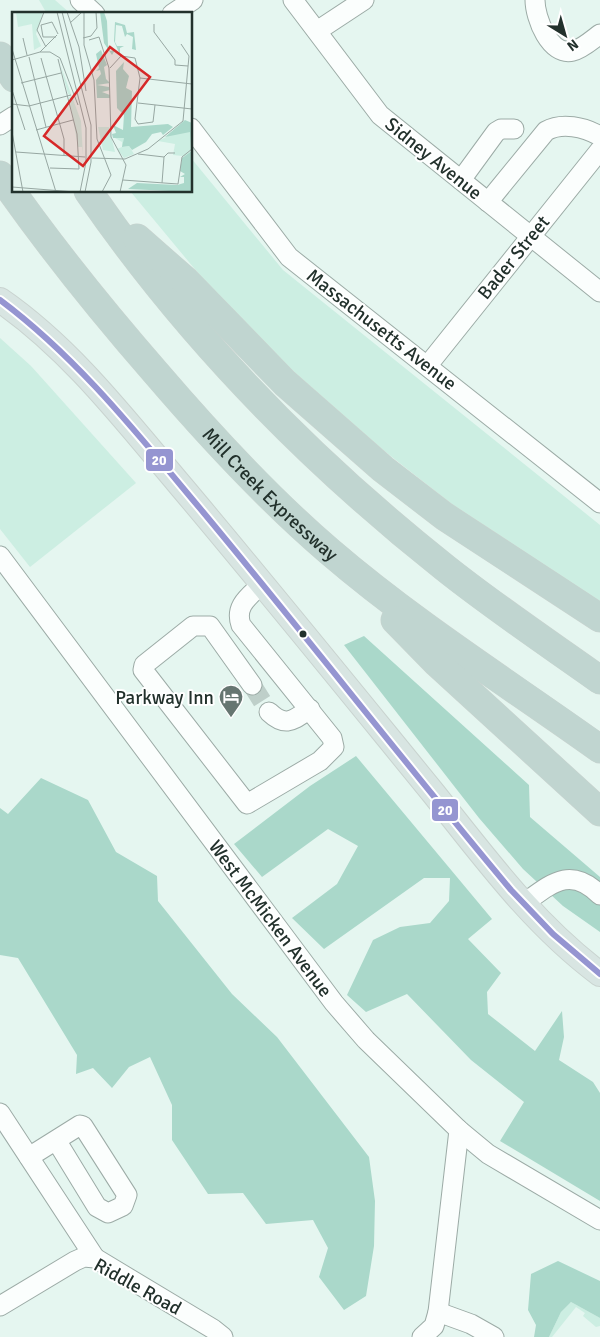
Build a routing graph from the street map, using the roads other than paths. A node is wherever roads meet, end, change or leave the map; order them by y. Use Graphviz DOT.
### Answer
graph roads {
  1 [pos="80,0"];
  2 [pos="293,0"];
  3 [pos="364,0"];
  4 [pos="535,0"];
  5 [pos="93,12"];
  6 [pos="316,31"];
  7 [pos="600,34"];
  8 [pos="0,56"];
  9 [pos="12,75"];
  10 [pos="12,117"];
  11 [pos="0,125"];
  12 [pos="192,129"];
  13 [pos="514,129"];
  14 [pos="600,136"];
  15 [pos="600,150"];
  16 [pos="0,176"];
  17 [pos="461,180"];
  18 [pos="12,192"];
  19 [pos="12,192"];
  20 [pos="92,197"];
  21 [pos="488,202"];
  22 [pos="530,236"];
  23 [pos="600,292"];
  24 [pos="0,300"];
  25 [pos="428,365"];
  26 [pos="599,502"];
  27 [pos="328,550"];
  28 [pos="0,556"];
  29 [pos="263,583"];
  30 [pos="600,618"];
  31 [pos="600,680"];
  32 [pos="252,685"];
  33 [pos="310,709"];
  34 [pos="269,712"];
  35 [pos="600,749"];
  36 [pos="600,812"];
  37 [pos="600,895"];
  38 [pos="523,904"];
  39 [pos="600,974"];
  40 [pos="0,1113"];
  41 [pos="459,1130"];
  42 [pos="56,1140"];
  43 [pos="29,1157"];
  44 [pos="600,1220"];
  45 [pos="95,1258"];
  46 [pos="0,1306"];
  47 [pos="438,1312"];
  48 [pos="222,1337"];
  49 [pos="422,1337"];
  50 [pos="494,1337"];
  1 -- 5 [label="street"];
  2 -- 6 [label="street, Sidney Avenue"];
  3 -- 6 [label="street"];
  4 -- 7 [label="street"];
  6 -- 17 [label="street, Sidney Avenue"];
  8 -- 9 [label="highway"];
  10 -- 11 [label="street"];
  12 -- 25 [label="street, Massachusetts Avenue"];
  13 -- 17 [label="street"];
  14 -- 21 [label="street"];
  15 -- 22 [label="street, Bader Street"];
  16 -- 18 [label="highway, Mill Creek Expressway"];
  17 -- 21 [label="street, Sidney Avenue"];
  19 -- 27 [label="highway, Mill Creek Expressway"];
  20 -- 30 [label="highway"];
  20 -- 31 [label="highway"];
  21 -- 22 [label="street, Sidney Avenue"];
  22 -- 23 [label="street, Sidney Avenue"];
  22 -- 25 [label="street, Bader Street"];
  24 -- 29 [label="main road"];
  25 -- 26 [label="street, Massachusetts Avenue"];
  27 -- 35 [label="highway, Mill Creek Expressway"];
  27 -- 36 [label="highway"];
  28 -- 41 [label="street, West McMicken Avenue"];
  29 -- 33 [label="street"];
  29 -- 38 [label="main road"];
  32 -- 33 [label="street"];
  33 -- 34 [label="street"];
  37 -- 38 [label="street"];
  38 -- 39 [label="main road"];
  40 -- 43 [label="street"];
  41 -- 44 [label="street, West McMicken Avenue"];
  41 -- 47 [label="street"];
  42 -- 42 [label="street"];
  42 -- 43 [label="street"];
  43 -- 45 [label="street"];
  45 -- 46 [label="street, Riddle Road"];
  45 -- 48 [label="street, Riddle Road"];
  47 -- 49 [label="street"];
  47 -- 50 [label="street"];
}
